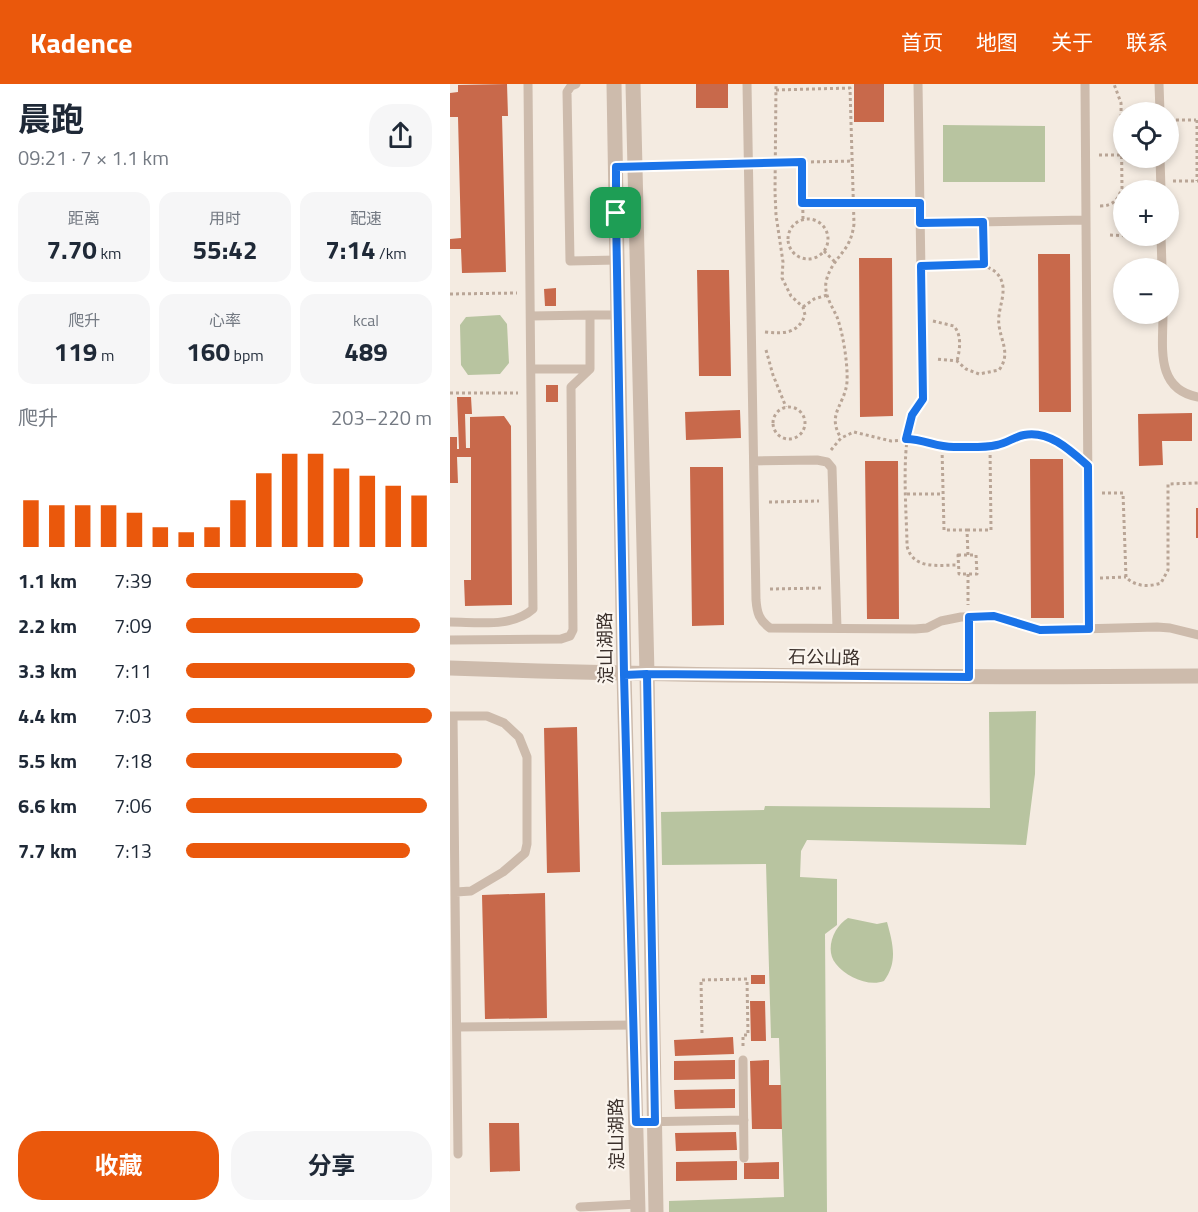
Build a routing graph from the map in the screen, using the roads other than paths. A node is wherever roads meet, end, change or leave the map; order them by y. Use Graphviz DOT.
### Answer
graph roads {
  1 [pos="528,84"];
  2 [pos="576,84"];
  3 [pos="614,84"];
  4 [pos="633,84"];
  5 [pos="747,84"];
  6 [pos="918,84"];
  7 [pos="1085,84"];
  8 [pos="1159,84"];
  9 [pos="1160,102"];
  10 [pos="749,164"];
  11 [pos="635,166"];
  12 [pos="616,167"];
  13 [pos="1086,220"];
  14 [pos="920,223"];
  15 [pos="617,260"];
  16 [pos="590,315"];
  17 [pos="618,315"];
  18 [pos="531,316"];
  19 [pos="1163,324"];
  20 [pos="531,369"];
  21 [pos="590,369"];
  22 [pos="1198,397"];
  23 [pos="923,399"];
  24 [pos="754,462"];
  25 [pos="969,617"];
  26 [pos="450,622"];
  27 [pos="837,628"];
  28 [pos="1089,629"];
  29 [pos="1198,635"];
  30 [pos="450,640"];
  31 [pos="450,668"];
  32 [pos="647,674"];
  33 [pos="624,675"];
  34 [pos="1198,676"];
  35 [pos="969,677"];
  36 [pos="452,716"];
  37 [pos="456,892"];
  38 [pos="633,1025"];
  39 [pos="457,1027"];
  40 [pos="743,1060"];
  41 [pos="744,1120"];
  42 [pos="636,1122"];
  43 [pos="655,1122"];
  44 [pos="458,1154"];
  45 [pos="744,1158"];
  46 [pos="580,1206"];
  47 [pos="638,1208"];
  48 [pos="656,1212"];
  1 -- 18 [label="lane"];
  2 -- 15 [label="lane"];
  3 -- 12 [label="street, 淀山湖路"];
  4 -- 11 [label="street"];
  5 -- 10 [label="lane"];
  6 -- 14 [label="lane"];
  7 -- 13 [label="lane"];
  8 -- 9 [label="lane"];
  10 -- 11 [label="lane"];
  10 -- 24 [label="lane"];
  11 -- 12 [label="lane"];
  11 -- 32 [label="street"];
  12 -- 15 [label="street, 淀山湖路"];
  13 -- 14 [label="lane"];
  13 -- 28 [label="lane"];
  14 -- 23 [label="lane"];
  15 -- 17 [label="street, 淀山湖路"];
  16 -- 17 [label="lane"];
  16 -- 18 [label="lane"];
  16 -- 21 [label="lane"];
  17 -- 33 [label="street, 淀山湖路"];
  18 -- 20 [label="lane"];
  19 -- 22 [label="lane"];
  20 -- 21 [label="lane"];
  20 -- 26 [label="lane"];
  21 -- 30 [label="lane"];
  24 -- 27 [label="lane"];
  24 -- 27 [label="lane"];
  25 -- 27 [label="lane"];
  25 -- 28 [label="lane"];
  25 -- 35 [label="lane"];
  28 -- 29 [label="lane"];
  31 -- 33 [label="street, 石公山路"];
  32 -- 33 [label="street, 石公山路"];
  32 -- 35 [label="street, 石公山路"];
  32 -- 43 [label="street"];
  33 -- 38 [label="street, 淀山湖路"];
  34 -- 35 [label="street, 石公山路"];
  36 -- 37 [label="lane"];
  36 -- 37 [label="lane"];
  37 -- 39 [label="lane"];
  38 -- 39 [label="lane"];
  38 -- 42 [label="street, 淀山湖路"];
  39 -- 44 [label="lane"];
  40 -- 41 [label="lane"];
  41 -- 43 [label="lane"];
  41 -- 45 [label="lane"];
  42 -- 43 [label="lane"];
  42 -- 47 [label="street, 淀山湖路"];
  43 -- 48 [label="street"];
  46 -- 47 [label="lane"];
}
